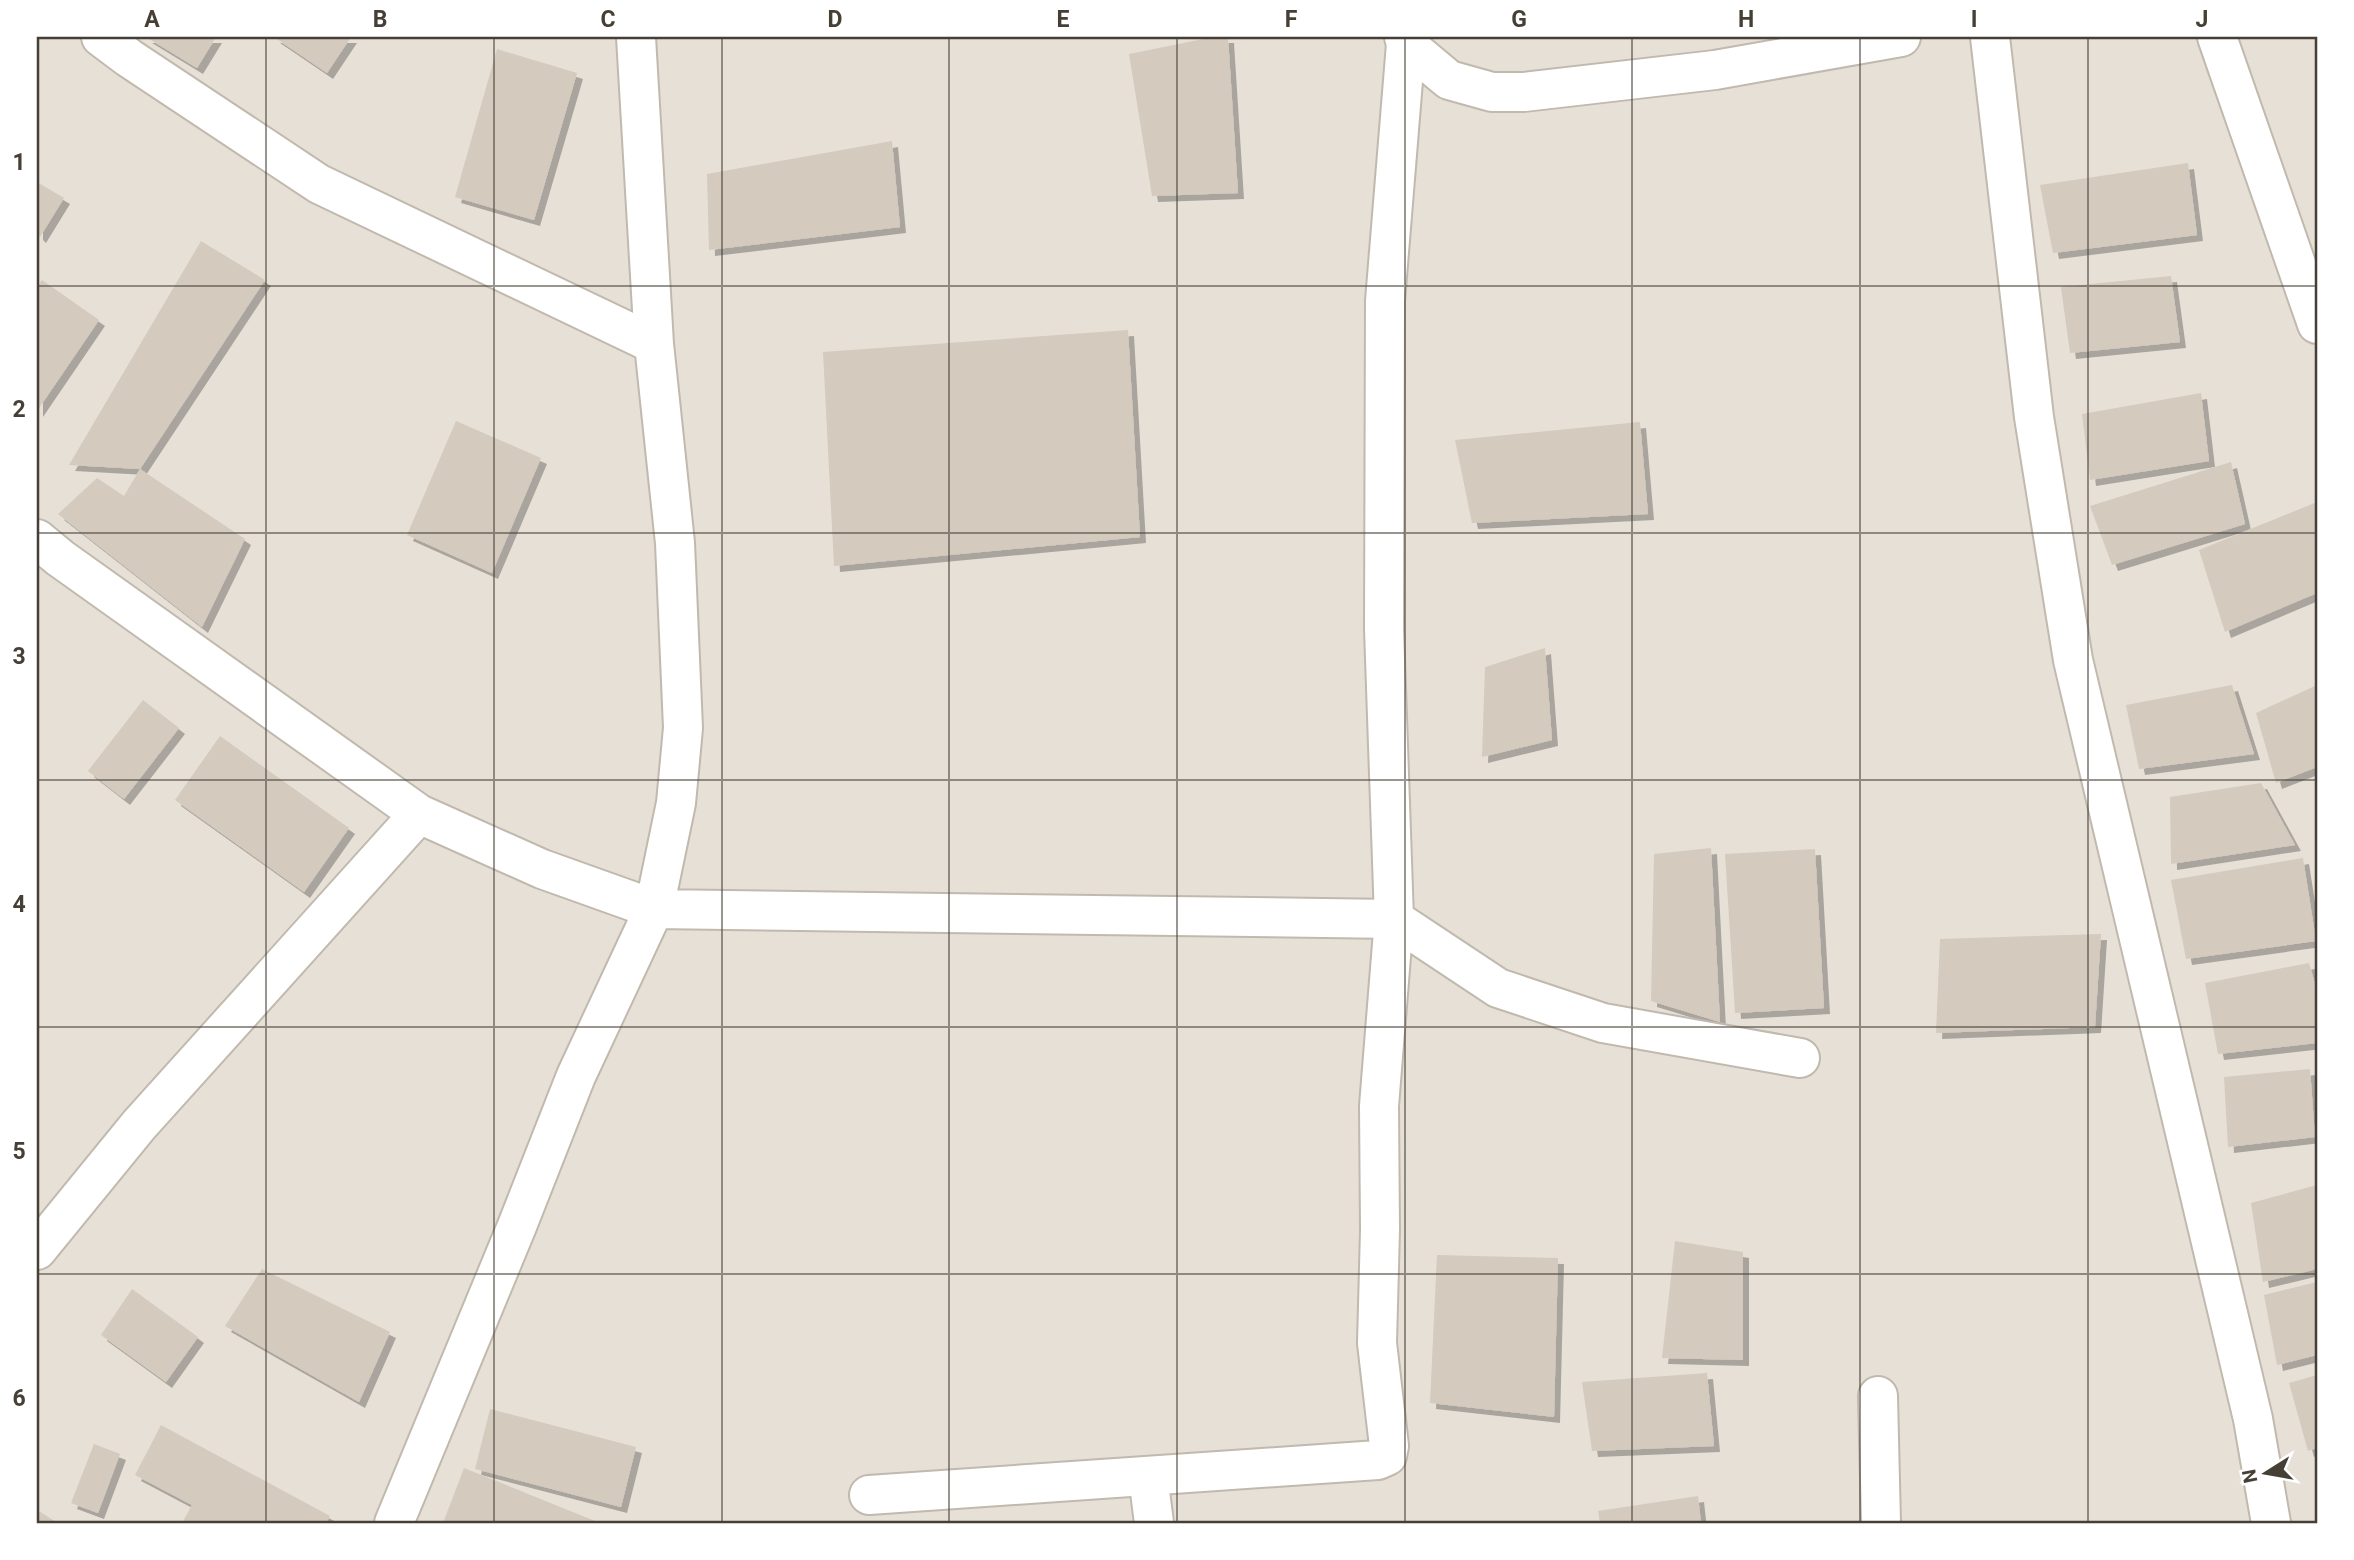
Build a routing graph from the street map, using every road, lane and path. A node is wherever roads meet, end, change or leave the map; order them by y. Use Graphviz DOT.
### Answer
graph roads {
  1 [pos="101,37"];
  2 [pos="636,37"];
  3 [pos="1901,37"];
  4 [pos="1990,37"];
  5 [pos="2217,37"];
  6 [pos="1405,40"];
  7 [pos="2317,324"];
  8 [pos="654,344"];
  9 [pos="44,560"];
  10 [pos="419,814"];
  11 [pos="654,909"];
  12 [pos="1394,919"];
  13 [pos="1800,1058"];
  14 [pos="37,1250"];
  15 [pos="1878,1396"];
  16 [pos="1148,1476"];
  17 [pos="869,1495"];
  18 [pos="394,1523"];
  19 [pos="1154,1523"];
  20 [pos="1881,1523"];
  21 [pos="2272,1523"];
  1 -- 8 [label="street"];
  2 -- 8 [label="street"];
  3 -- 6 [label="street"];
  4 -- 21 [label="street"];
  5 -- 7 [label="street"];
  6 -- 12 [label="street"];
  8 -- 11 [label="street"];
  9 -- 10 [label="street"];
  10 -- 11 [label="street"];
  10 -- 14 [label="street"];
  11 -- 12 [label="street"];
  11 -- 18 [label="street"];
  12 -- 13 [label="street"];
  12 -- 16 [label="street"];
  15 -- 20 [label="street"];
  16 -- 17 [label="street"];
  16 -- 19 [label="street"];
}
